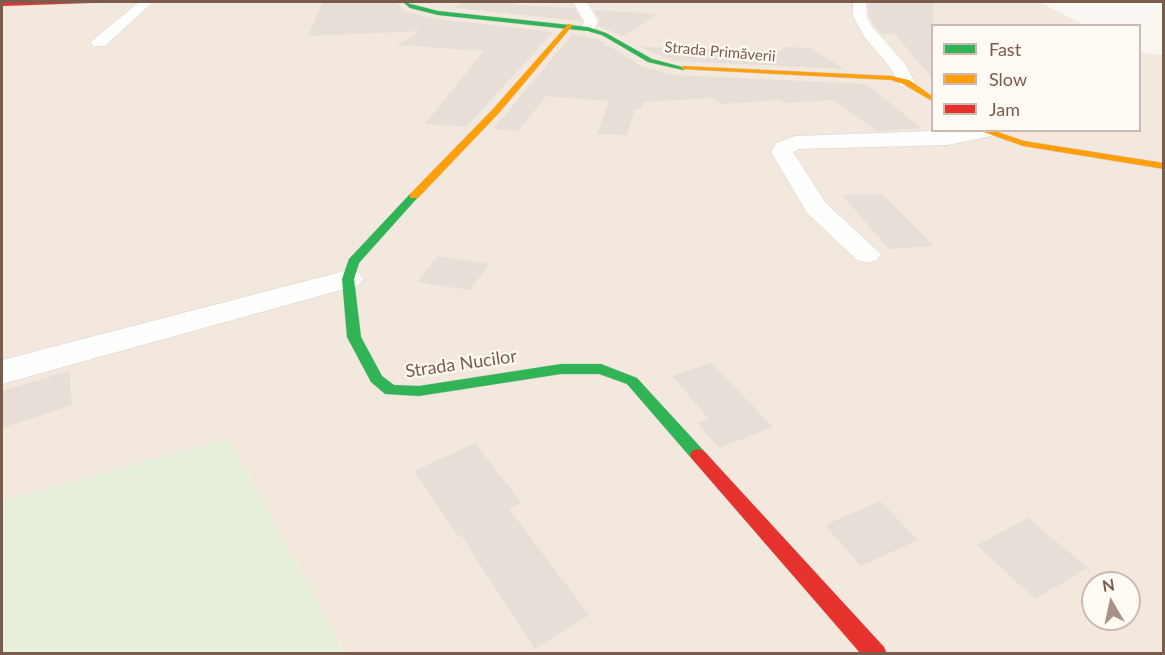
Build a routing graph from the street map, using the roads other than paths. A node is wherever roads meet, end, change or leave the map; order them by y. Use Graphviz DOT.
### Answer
graph roads {
  1 [pos="115,2"];
  2 [pos="146,2"];
  3 [pos="405,2"];
  4 [pos="580,2"];
  5 [pos="860,2"];
  6 [pos="2,5"];
  7 [pos="570,25"];
  8 [pos="588,28"];
  9 [pos="99,43"];
  10 [pos="906,82"];
  11 [pos="931,98"];
  12 [pos="979,132"];
  13 [pos="986,132"];
  14 [pos="1164,166"];
  15 [pos="867,254"];
  16 [pos="348,279"];
  17 [pos="2,372"];
  18 [pos="876,654"];
  1 -- 6 [label="street"];
  2 -- 9 [label="street"];
  3 -- 7 [label="street, Strada Primăverii"];
  4 -- 8 [label="street"];
  5 -- 10 [label="street"];
  7 -- 8 [label="street, Strada Primăverii"];
  7 -- 16 [label="street"];
  8 -- 10 [label="street, Strada Primăverii"];
  10 -- 11 [label="street, Strada Primăverii"];
  12 -- 15 [label="street"];
  13 -- 14 [label="street"];
  16 -- 17 [label="street"];
  16 -- 18 [label="street, Strada Nucilor"];
}
